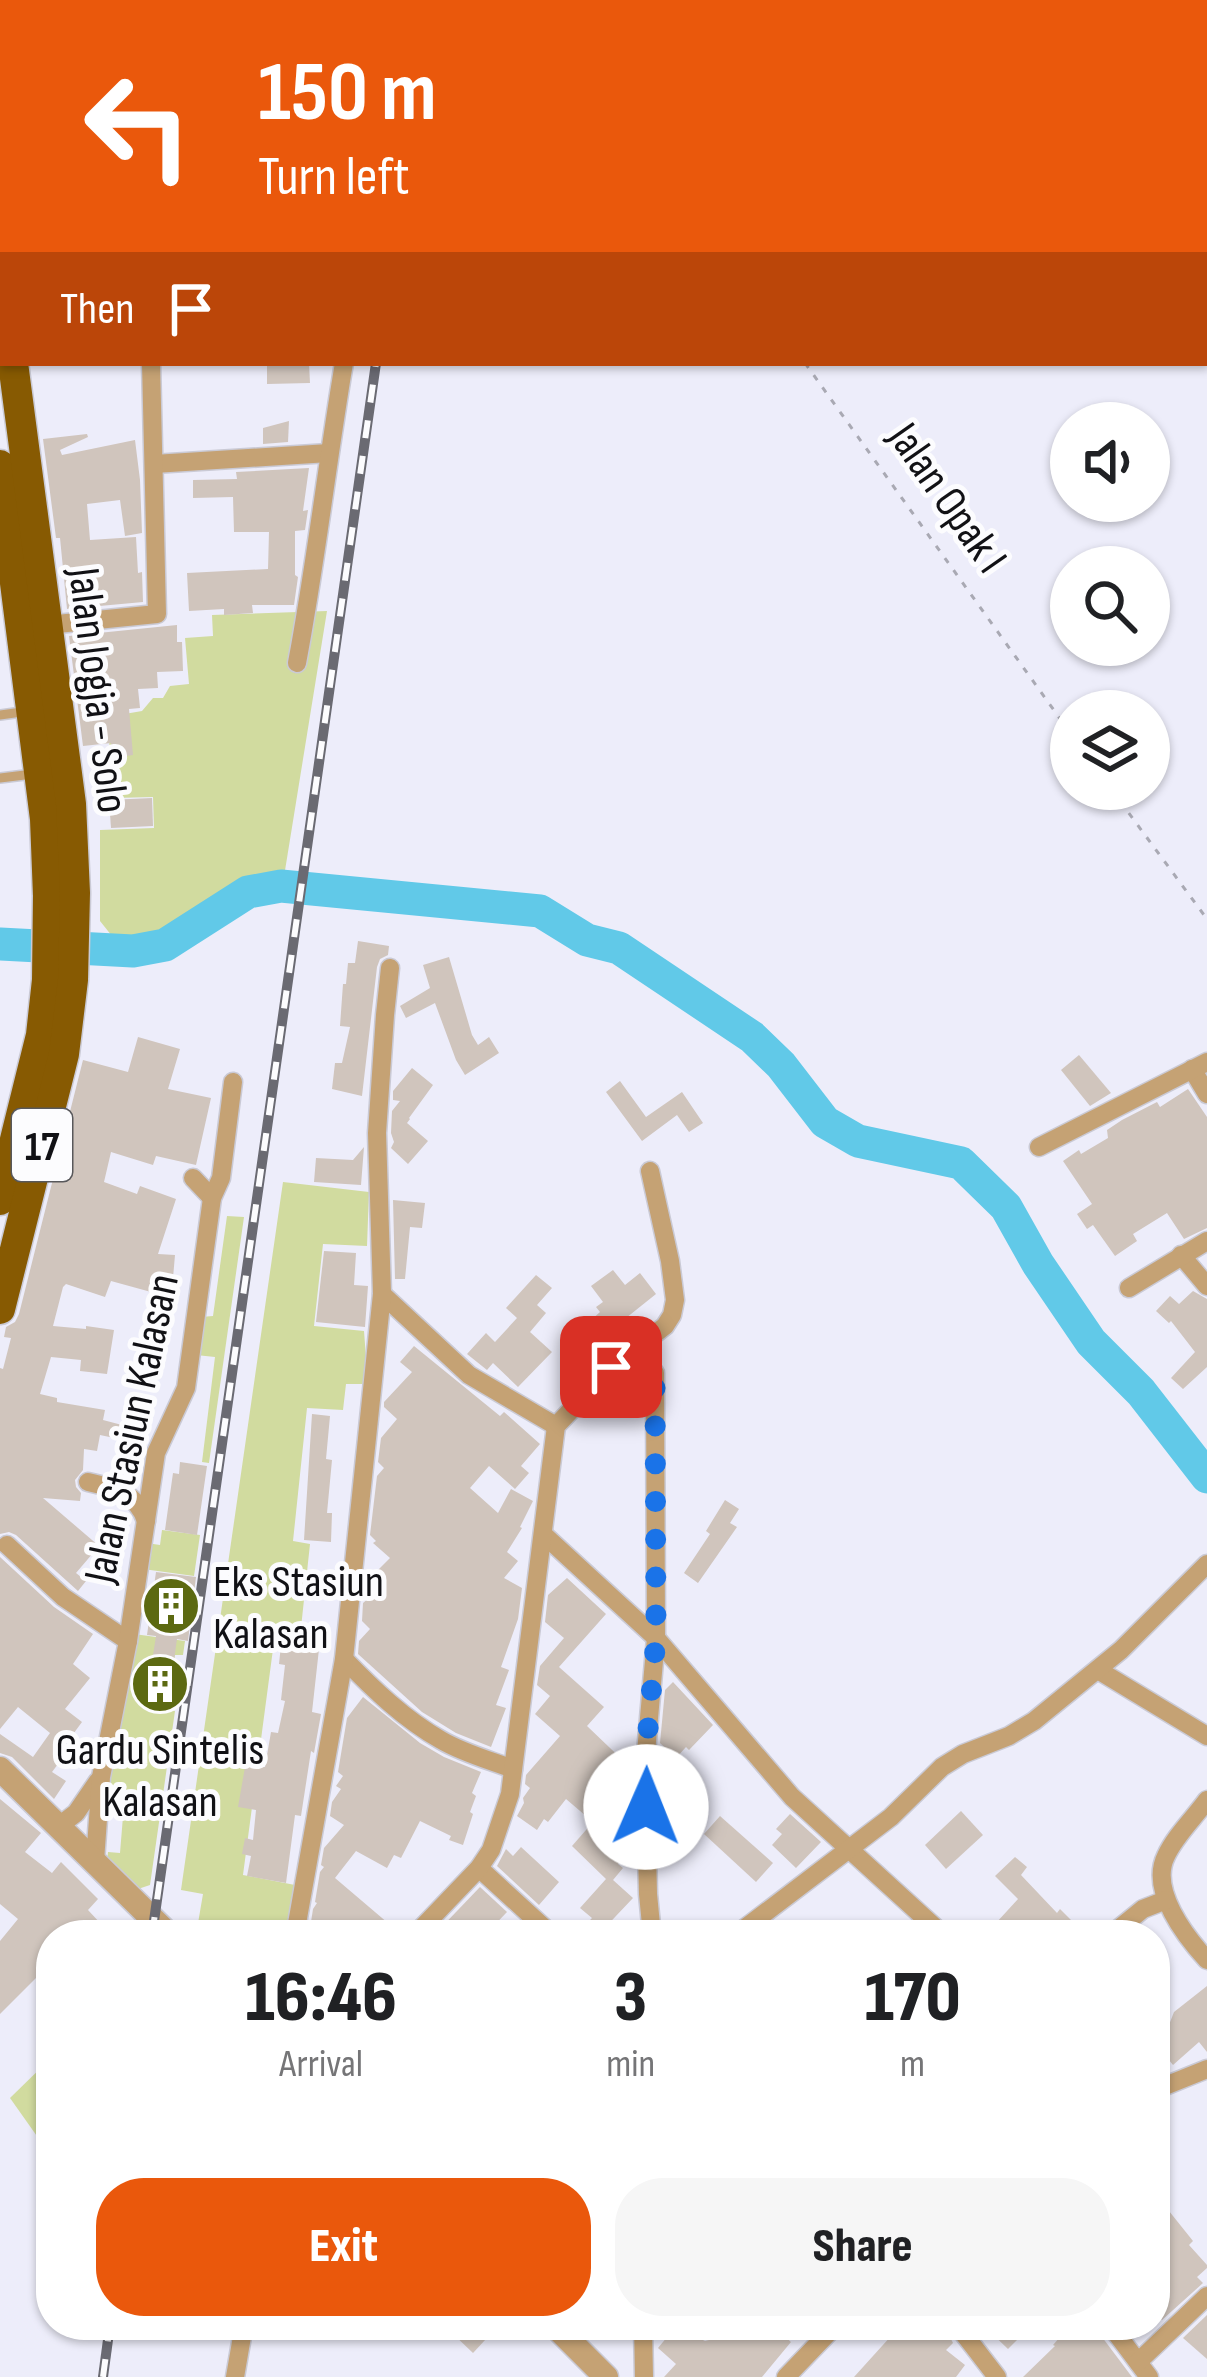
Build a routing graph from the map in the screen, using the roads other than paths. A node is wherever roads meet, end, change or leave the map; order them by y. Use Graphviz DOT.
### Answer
graph roads {
  1 [pos="14,366"];
  2 [pos="151,366"];
  3 [pos="343,366"];
  4 [pos="328,453"];
  5 [pos="154,464"];
  6 [pos="0,465"];
  7 [pos="47,625"];
  8 [pos="297,663"];
  9 [pos="45,710"];
  10 [pos="0,715"];
  11 [pos="39,773"];
  12 [pos="0,778"];
  13 [pos="62,895"];
  14 [pos="390,968"];
  15 [pos="60,980"];
  16 [pos="1200,1065"];
  17 [pos="233,1082"];
  18 [pos="1207,1094"];
  19 [pos="1039,1148"];
  20 [pos="650,1171"];
  21 [pos="193,1178"];
  22 [pos="212,1198"];
  23 [pos="0,1200"];
  24 [pos="1207,1241"];
  25 [pos="1181,1255"];
  26 [pos="1207,1286"];
  27 [pos="1130,1288"];
  28 [pos="382,1294"];
  29 [pos="0,1309"];
  30 [pos="637,1350"];
  31 [pos="556,1426"];
  32 [pos="88,1482"];
  33 [pos="146,1521"];
  34 [pos="543,1534"];
  35 [pos="7,1545"];
  36 [pos="1207,1564"];
  37 [pos="656,1638"];
  38 [pos="128,1641"];
  39 [pos="344,1659"];
  40 [pos="1098,1670"];
  41 [pos="1207,1736"];
  42 [pos="0,1769"];
  43 [pos="513,1769"];
  44 [pos="100,1777"];
  45 [pos="1207,1800"];
  46 [pos="59,1826"];
  47 [pos="849,1849"];
  48 [pos="95,1862"];
  49 [pos="479,1868"];
  50 [pos="1166,1900"];
  51 [pos="758,1918"];
  52 [pos="154,1920"];
  53 [pos="298,1920"];
  54 [pos="429,1920"];
  55 [pos="536,1920"];
  56 [pos="651,1920"];
  57 [pos="755,1920"];
  58 [pos="927,1920"];
  59 [pos="1129,1920"];
  60 [pos="1207,1960"];
  61 [pos="1207,2069"];
  62 [pos="1170,2084"];
  63 [pos="1207,2296"];
  64 [pos="1170,2339"];
  65 [pos="242,2340"];
  66 [pos="569,2340"];
  67 [pos="644,2340"];
  68 [pos="822,2340"];
  69 [pos="969,2340"];
  70 [pos="1121,2340"];
  71 [pos="1169,2340"];
  72 [pos="1143,2370"];
  73 [pos="236,2377"];
  74 [pos="607,2377"];
  75 [pos="644,2377"];
  76 [pos="786,2377"];
  77 [pos="997,2377"];
  1 -- 7 [label="highway, Jalan Jogja - Solo / 17"];
  2 -- 5 [label="street"];
  3 -- 4 [label="street"];
  4 -- 5 [label="street"];
  4 -- 8 [label="street"];
  5 -- 7 [label="street"];
  6 -- 9 [label="highway, Jalan Jogja - Solo / 17"];
  7 -- 9 [label="highway, Jalan Jogja - Solo / 17"];
  9 -- 10 [label="lane"];
  9 -- 11 [label="highway, Jalan Jogja - Solo / 17"];
  9 -- 13 [label="highway, Jalan Jogja - Solo / 17"];
  11 -- 12 [label="lane"];
  11 -- 13 [label="highway, Jalan Jogja - Solo / 17"];
  13 -- 15 [label="highway, Jalan Jogja - Solo / 17"];
  14 -- 28 [label="street"];
  15 -- 23 [label="highway, Jalan Jogja - Solo / 17"];
  15 -- 29 [label="highway, Jalan Jogja - Solo / 17"];
  16 -- 18 [label="street"];
  16 -- 19 [label="street"];
  17 -- 22 [label="street, Jalan Stasiun Kalasan"];
  20 -- 30 [label="street"];
  21 -- 22 [label="street"];
  22 -- 33 [label="street, Jalan Stasiun Kalasan"];
  24 -- 25 [label="street"];
  25 -- 26 [label="street"];
  25 -- 27 [label="street"];
  28 -- 31 [label="street"];
  28 -- 39 [label="street"];
  30 -- 31 [label="street"];
  30 -- 37 [label="street"];
  31 -- 34 [label="street"];
  32 -- 33 [label="street"];
  33 -- 38 [label="street, Jalan Stasiun Kalasan"];
  34 -- 37 [label="street"];
  34 -- 43 [label="street"];
  35 -- 38 [label="street"];
  36 -- 40 [label="street"];
  37 -- 47 [label="street"];
  37 -- 56 [label="street"];
  38 -- 44 [label="street, Jalan Stasiun Kalasan"];
  39 -- 43 [label="street"];
  39 -- 53 [label="street"];
  40 -- 41 [label="street"];
  40 -- 47 [label="street"];
  42 -- 46 [label="street"];
  43 -- 49 [label="street"];
  44 -- 46 [label="street"];
  44 -- 48 [label="street, Jalan Stasiun Kalasan"];
  45 -- 50 [label="street"];
  46 -- 48 [label="street"];
  47 -- 51 [label="street"];
  47 -- 58 [label="street"];
  48 -- 52 [label="street"];
  49 -- 54 [label="street"];
  49 -- 55 [label="street"];
  50 -- 59 [label="street"];
  50 -- 60 [label="street"];
  51 -- 57 [label="street"];
  61 -- 62 [label="street"];
  63 -- 64 [label="street"];
  65 -- 73 [label="street"];
  66 -- 74 [label="street"];
  67 -- 75 [label="street"];
  68 -- 76 [label="street"];
  69 -- 77 [label="street"];
  70 -- 72 [label="street"];
  71 -- 72 [label="street"];
}
